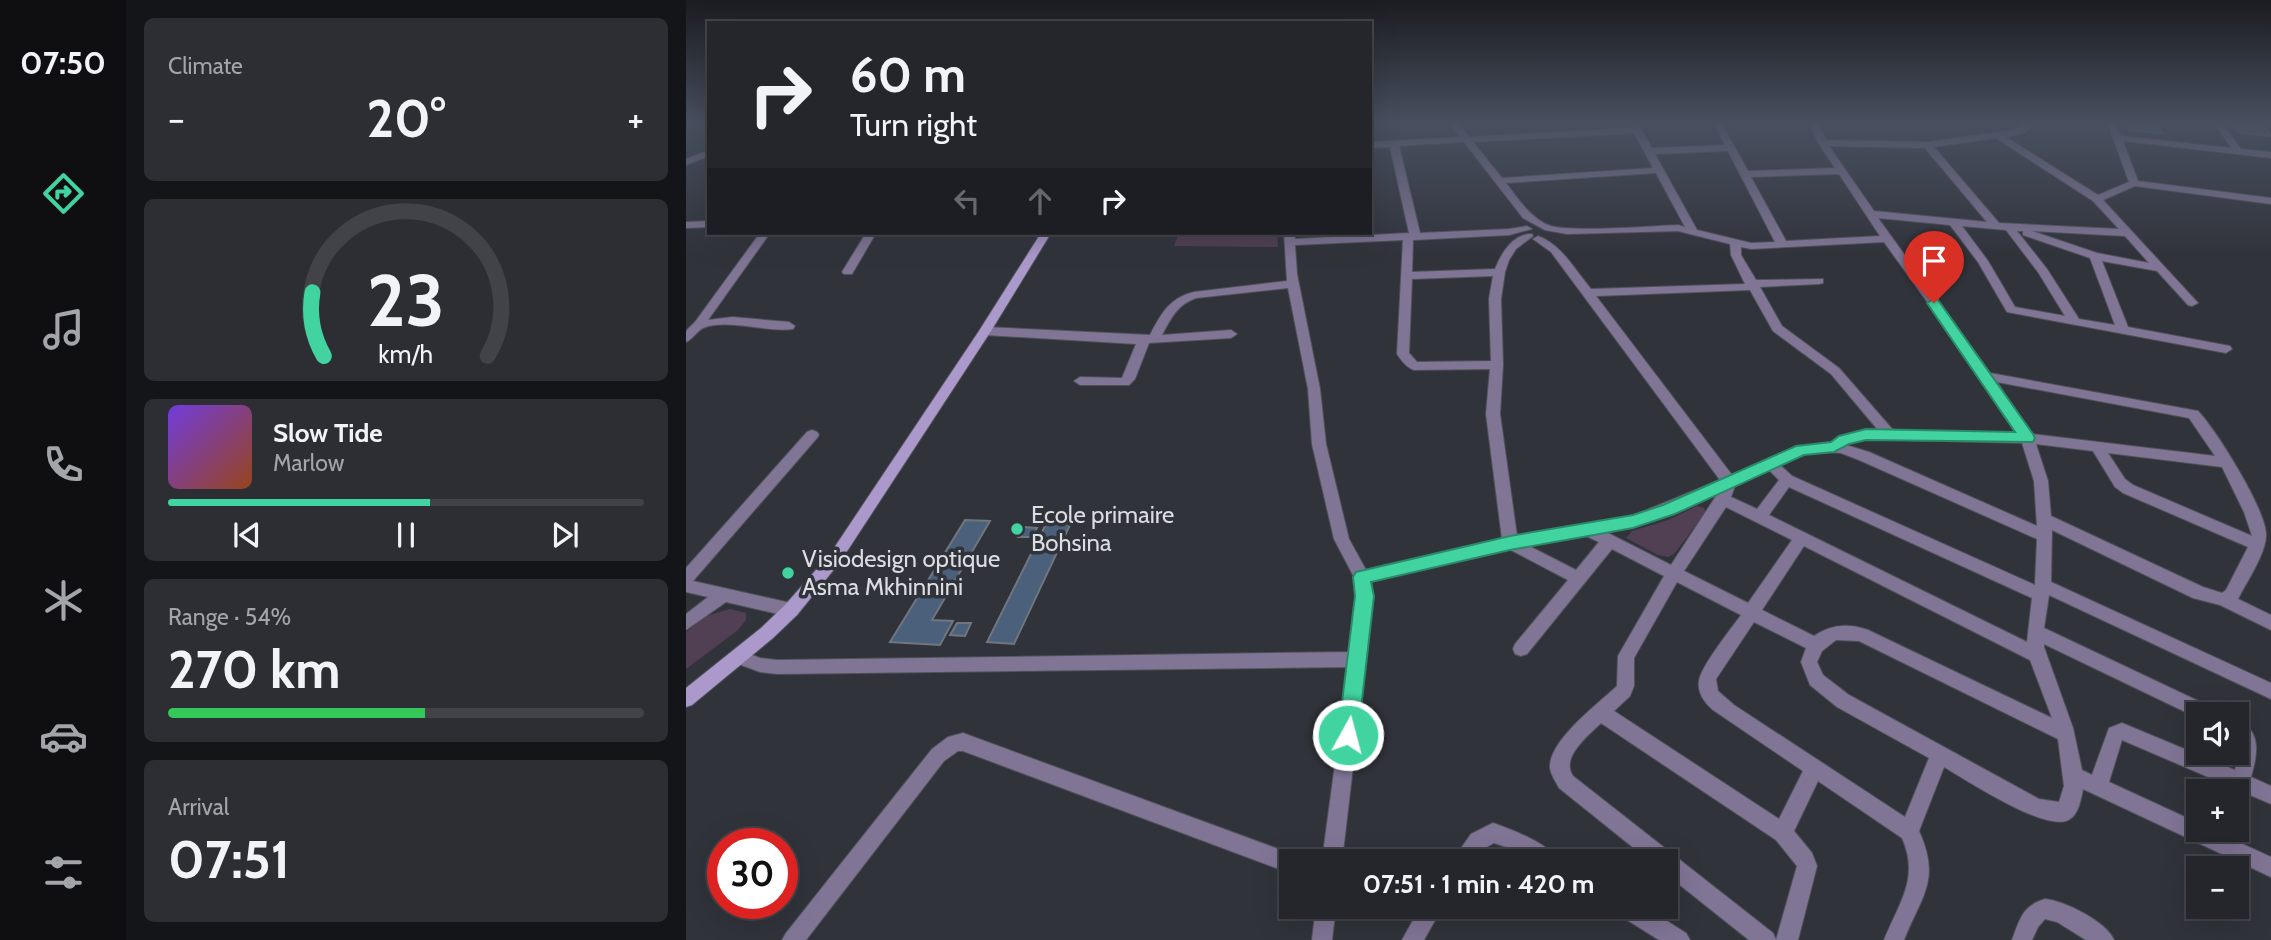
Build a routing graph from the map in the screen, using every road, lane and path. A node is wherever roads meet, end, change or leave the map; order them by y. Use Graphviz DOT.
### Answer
graph roads {
  1 [pos="1398,168"];
  2 [pos="1489,168"];
  3 [pos="1741,168"];
  4 [pos="1839,168"];
  5 [pos="1947,168"];
  6 [pos="2048,168"];
  7 [pos="2129,168"];
  8 [pos="1659,170"];
  9 [pos="1841,171"];
  10 [pos="1744,174"];
  11 [pos="1499,181"];
  12 [pos="2134,183"];
  13 [pos="2097,199"];
  14 [pos="2271,201"];
  15 [pos="1871,214"];
  16 [pos="1527,216"];
  17 [pos="1953,221"];
  18 [pos="707,224"];
  19 [pos="686,225"];
  20 [pos="1995,225"];
  21 [pos="2009,227"];
  22 [pos="1692,230"];
  23 [pos="1549,231"];
  24 [pos="1530,233"];
  25 [pos="2128,233"];
  26 [pos="764,235"];
  27 [pos="870,235"];
  28 [pos="1045,235"];
  29 [pos="1411,236"];
  30 [pos="1289,237"];
  31 [pos="1886,239"];
  32 [pos="1735,244"];
  33 [pos="1782,244"];
  34 [pos="1555,250"];
  35 [pos="2095,256"];
  36 [pos="2159,268"];
  37 [pos="848,272"];
  38 [pos="1499,272"];
  39 [pos="1407,276"];
  40 [pos="1819,281"];
  41 [pos="1293,284"];
  42 [pos="1752,286"];
  43 [pos="1587,293"];
  44 [pos="2192,303"];
  45 [pos="2073,319"];
  46 [pos="699,325"];
  47 [pos="789,326"];
  48 [pos="2122,328"];
  49 [pos="985,331"];
  50 [pos="1231,334"];
  51 [pos="686,338"];
  52 [pos="1149,340"];
  53 [pos="2226,349"];
  54 [pos="1497,365"];
  55 [pos="1986,376"];
  56 [pos="1080,381"];
  57 [pos="812,435"];
  58 [pos="1891,435"];
  59 [pos="2027,438"];
  60 [pos="2097,446"];
  61 [pos="1834,447"];
  62 [pos="2225,462"];
  63 [pos="1771,464"];
  64 [pos="1787,480"];
  65 [pos="1729,482"];
  66 [pos="1723,499"];
  67 [pos="1759,517"];
  68 [pos="2045,528"];
  69 [pos="1588,530"];
  70 [pos="1801,538"];
  71 [pos="1610,540"];
  72 [pos="1510,543"];
  73 [pos="2255,544"];
  74 [pos="1674,573"];
  75 [pos="1362,577"];
  76 [pos="686,579"];
  77 [pos="1579,579"];
  78 [pos="686,586"];
  79 [pos="2042,590"];
  80 [pos="724,594"];
  81 [pos="2224,600"];
  82 [pos="791,610"];
  83 [pos="1751,612"];
  84 [pos="686,623"];
  85 [pos="2271,623"];
  86 [pos="2036,632"];
  87 [pos="1816,645"];
  88 [pos="1521,649"];
  89 [pos="2037,655"];
  90 [pos="739,657"];
  91 [pos="1358,659"];
  92 [pos="2271,691"];
  93 [pos="686,699"];
  94 [pos="2186,704"];
  95 [pos="1601,713"];
  96 [pos="2064,733"];
  97 [pos="1939,757"];
  98 [pos="1815,768"];
  99 [pos="2075,776"];
  100 [pos="2239,779"];
  101 [pos="2249,784"];
  102 [pos="2098,786"];
  103 [pos="2271,795"];
  104 [pos="1909,831"];
  105 [pos="1783,834"];
  106 [pos="1334,849"];
  107 [pos="1472,849"];
  108 [pos="1528,849"];
  109 [pos="1651,849"];
  110 [pos="1279,859"];
  111 [pos="2271,867"];
  112 [pos="1678,870"];
  113 [pos="1324,919"];
  114 [pos="1425,919"];
  115 [pos="1644,919"];
  116 [pos="793,940"];
  117 [pos="1322,940"];
  118 [pos="1412,940"];
  119 [pos="1679,940"];
  120 [pos="1766,940"];
  121 [pos="1787,940"];
  122 [pos="1894,940"];
  123 [pos="2022,940"];
  124 [pos="2104,940"];
  1 -- 29 [label="street"];
  2 -- 11 [label="street"];
  3 -- 10 [label="street"];
  4 -- 9 [label="street"];
  5 -- 20 [label="street"];
  6 -- 13 [label="street"];
  7 -- 12 [label="street"];
  8 -- 11 [label="street"];
  8 -- 22 [label="street"];
  9 -- 10 [label="street"];
  9 -- 15 [label="street"];
  10 -- 33 [label="street"];
  11 -- 16 [label="street"];
  12 -- 13 [label="street"];
  12 -- 14 [label="street"];
  13 -- 25 [label="street"];
  15 -- 17 [label="street"];
  15 -- 31 [label="street"];
  16 -- 23 [label="street"];
  16 -- 24 [label="street"];
  17 -- 20 [label="street"];
  17 -- 45 [label="street"];
  18 -- 19 [label="street"];
  20 -- 21 [label="street"];
  21 -- 25 [label="street"];
  21 -- 35 [label="street"];
  21 -- 45 [label="street"];
  22 -- 23 [label="street"];
  22 -- 32 [label="street"];
  23 -- 24 [label="street"];
  23 -- 34 [label="street"];
  24 -- 29 [label="street"];
  24 -- 34 [label="street"];
  24 -- 38 [label="street"];
  25 -- 36 [label="street"];
  26 -- 46 [label="street"];
  27 -- 37 [label="street"];
  28 -- 49 [label="main road"];
  29 -- 30 [label="street"];
  29 -- 39 [label="street"];
  30 -- 41 [label="street"];
  31 -- 33 [label="street"];
  31 -- 55 [label="street"];
  32 -- 33 [label="street"];
  32 -- 42 [label="street"];
  34 -- 43 [label="street"];
  35 -- 36 [label="street"];
  35 -- 48 [label="street"];
  36 -- 44 [label="street"];
  38 -- 39 [label="street"];
  38 -- 54 [label="street"];
  39 -- 54 [label="street"];
  40 -- 42 [label="street"];
  41 -- 52 [label="street"];
  41 -- 75 [label="street"];
  42 -- 43 [label="street"];
  42 -- 58 [label="street"];
  43 -- 65 [label="street"];
  45 -- 48 [label="street"];
  46 -- 47 [label="street"];
  46 -- 51 [label="street"];
  48 -- 53 [label="street"];
  49 -- 52 [label="street"];
  49 -- 82 [label="main road"];
  50 -- 52 [label="street"];
  52 -- 56 [label="street"];
  54 -- 72 [label="street"];
  55 -- 59 [label="street"];
  55 -- 62 [label="street"];
  57 -- 76 [label="street"];
  58 -- 59 [label="street"];
  58 -- 61 [label="street"];
  59 -- 60 [label="street"];
  59 -- 68 [label="street"];
  60 -- 62 [label="street"];
  60 -- 73 [label="street"];
  61 -- 63 [label="street"];
  61 -- 68 [label="street"];
  62 -- 73 [label="street"];
  63 -- 64 [label="street"];
  63 -- 65 [label="street"];
  64 -- 67 [label="street"];
  64 -- 79 [label="street"];
  65 -- 66 [label="street"];
  65 -- 69 [label="street"];
  66 -- 67 [label="street"];
  66 -- 74 [label="street"];
  67 -- 70 [label="street"];
  68 -- 79 [label="street"];
  68 -- 81 [label="street"];
  69 -- 71 [label="street"];
  69 -- 72 [label="street"];
  70 -- 83 [label="street"];
  70 -- 89 [label="street"];
  71 -- 74 [label="street"];
  71 -- 77 [label="street"];
  72 -- 75 [label="street"];
  72 -- 77 [label="street"];
  73 -- 81 [label="street"];
  74 -- 83 [label="street"];
  74 -- 95 [label="street"];
  75 -- 91 [label="street"];
  77 -- 88 [label="street"];
  78 -- 80 [label="street"];
  79 -- 86 [label="street"];
  79 -- 92 [label="street"];
  80 -- 82 [label="street"];
  80 -- 84 [label="street"];
  81 -- 85 [label="street"];
  82 -- 90 [label="main road"];
  83 -- 87 [label="street"];
  83 -- 98 [label="street"];
  86 -- 89 [label="street"];
  86 -- 94 [label="street"];
  87 -- 96 [label="street"];
  87 -- 97 [label="street"];
  89 -- 96 [label="street"];
  90 -- 91 [label="street"];
  90 -- 93 [label="main road"];
  91 -- 106 [label="street"];
  95 -- 105 [label="street"];
  95 -- 109 [label="street"];
  96 -- 99 [label="street"];
  97 -- 99 [label="street"];
  97 -- 104 [label="street"];
  98 -- 104 [label="street"];
  98 -- 105 [label="street"];
  99 -- 102 [label="street"];
  100 -- 102 [label="street"];
  101 -- 103 [label="street"];
  102 -- 111 [label="street"];
  104 -- 122 [label="street"];
  105 -- 121 [label="street"];
  107 -- 108 [label="street"];
  110 -- 116 [label="street"];
  112 -- 120 [label="street"];
  113 -- 117 [label="street"];
  114 -- 118 [label="street"];
  115 -- 119 [label="street"];
  123 -- 124 [label="street"];
}
